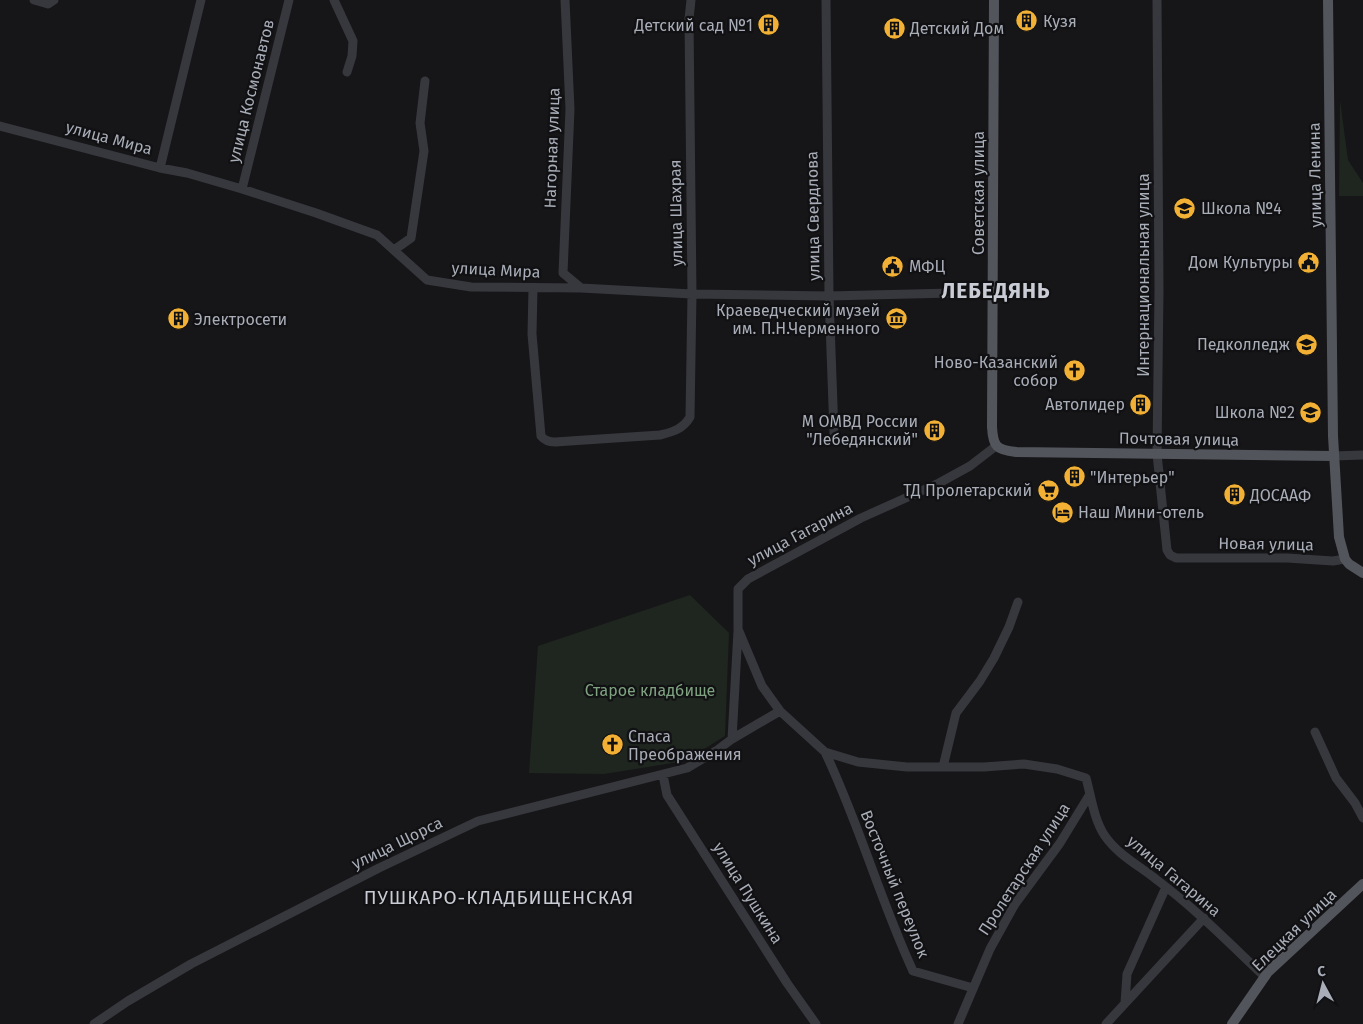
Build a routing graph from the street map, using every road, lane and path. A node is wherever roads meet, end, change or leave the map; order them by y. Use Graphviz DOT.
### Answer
graph roads {
  1 [pos="34,0"];
  2 [pos="54,0"];
  3 [pos="201,0"];
  4 [pos="289,0"];
  5 [pos="334,0"];
  6 [pos="565,0"];
  7 [pos="691,0"];
  8 [pos="826,0"];
  9 [pos="994,0"];
  10 [pos="1157,0"];
  11 [pos="1328,0"];
  12 [pos="347,72"];
  13 [pos="425,81"];
  14 [pos="0,126"];
  15 [pos="160,168"];
  16 [pos="242,189"];
  17 [pos="394,250"];
  18 [pos="533,288"];
  19 [pos="581,288"];
  20 [pos="993,292"];
  21 [pos="692,294"];
  22 [pos="829,296"];
  23 [pos="834,432"];
  24 [pos="996,446"];
  25 [pos="1157,454"];
  26 [pos="1363,455"];
  27 [pos="1334,456"];
  28 [pos="1167,550"];
  29 [pos="1344,559"];
  30 [pos="1363,573"];
  31 [pos="1018,602"];
  32 [pos="738,629"];
  33 [pos="780,711"];
  34 [pos="1315,732"];
  35 [pos="732,739"];
  36 [pos="825,752"];
  37 [pos="943,767"];
  38 [pos="663,774"];
  39 [pos="1090,794"];
  40 [pos="1363,818"];
  41 [pos="1363,884"];
  42 [pos="1166,887"];
  43 [pos="1204,918"];
  44 [pos="1265,977"];
  45 [pos="973,988"];
  46 [pos="1125,1006"];
  47 [pos="94,1024"];
  48 [pos="816,1024"];
  49 [pos="958,1024"];
  50 [pos="1106,1024"];
  51 [pos="1232,1024"];
  1 -- 2 [label="street"];
  3 -- 15 [label="street"];
  4 -- 16 [label="street, улица Космонавтов"];
  5 -- 12 [label="street"];
  6 -- 19 [label="street, Нагорная улица"];
  7 -- 21 [label="street, улица Шахрая"];
  8 -- 22 [label="street, улица Свердлова"];
  9 -- 20 [label="main road, Советская улица"];
  10 -- 25 [label="street, Интернациональная улица"];
  11 -- 27 [label="main road, улица Ленина"];
  13 -- 17 [label="street"];
  14 -- 15 [label="street, улица Мира"];
  15 -- 16 [label="street, улица Мира"];
  16 -- 17 [label="street, улица Мира"];
  17 -- 18 [label="street, улица Мира"];
  18 -- 19 [label="street, улица Мира"];
  18 -- 21 [label="street, улица Шахрая"];
  19 -- 21 [label="street, улица Мира"];
  20 -- 22 [label="street, улица Мира"];
  20 -- 24 [label="main road, Советская улица"];
  21 -- 22 [label="street, улица Мира"];
  22 -- 23 [label="street, улица Свердлова"];
  24 -- 25 [label="main road, Почтовая улица"];
  24 -- 32 [label="street, улица Гагарина"];
  25 -- 27 [label="main road, Почтовая улица"];
  25 -- 28 [label="street, Интернациональная улица"];
  26 -- 27 [label="street, Почтовая улица"];
  27 -- 29 [label="main road, улица Ленина"];
  28 -- 29 [label="street, Новая улица"];
  29 -- 30 [label="main road"];
  31 -- 37 [label="street"];
  32 -- 33 [label="street, улица Гагарина"];
  32 -- 35 [label="street"];
  33 -- 35 [label="street, улица Щорса"];
  33 -- 36 [label="street, улица Гагарина"];
  34 -- 40 [label="street"];
  35 -- 38 [label="street, улица Щорса"];
  36 -- 37 [label="street, улица Гагарина"];
  36 -- 45 [label="street, Восточный переулок"];
  37 -- 39 [label="street, улица Гагарина"];
  38 -- 47 [label="street, улица Щорса"];
  38 -- 48 [label="street, улица Пушкина"];
  39 -- 42 [label="street, улица Гагарина"];
  39 -- 45 [label="street, Пролетарская улица"];
  41 -- 44 [label="main road, Елецкая улица"];
  42 -- 43 [label="street, улица Гагарина"];
  42 -- 46 [label="street"];
  43 -- 44 [label="street, улица Гагарина"];
  43 -- 46 [label="street"];
  44 -- 51 [label="main road, Елецкая улица"];
  45 -- 49 [label="street"];
  46 -- 50 [label="street"];
}
